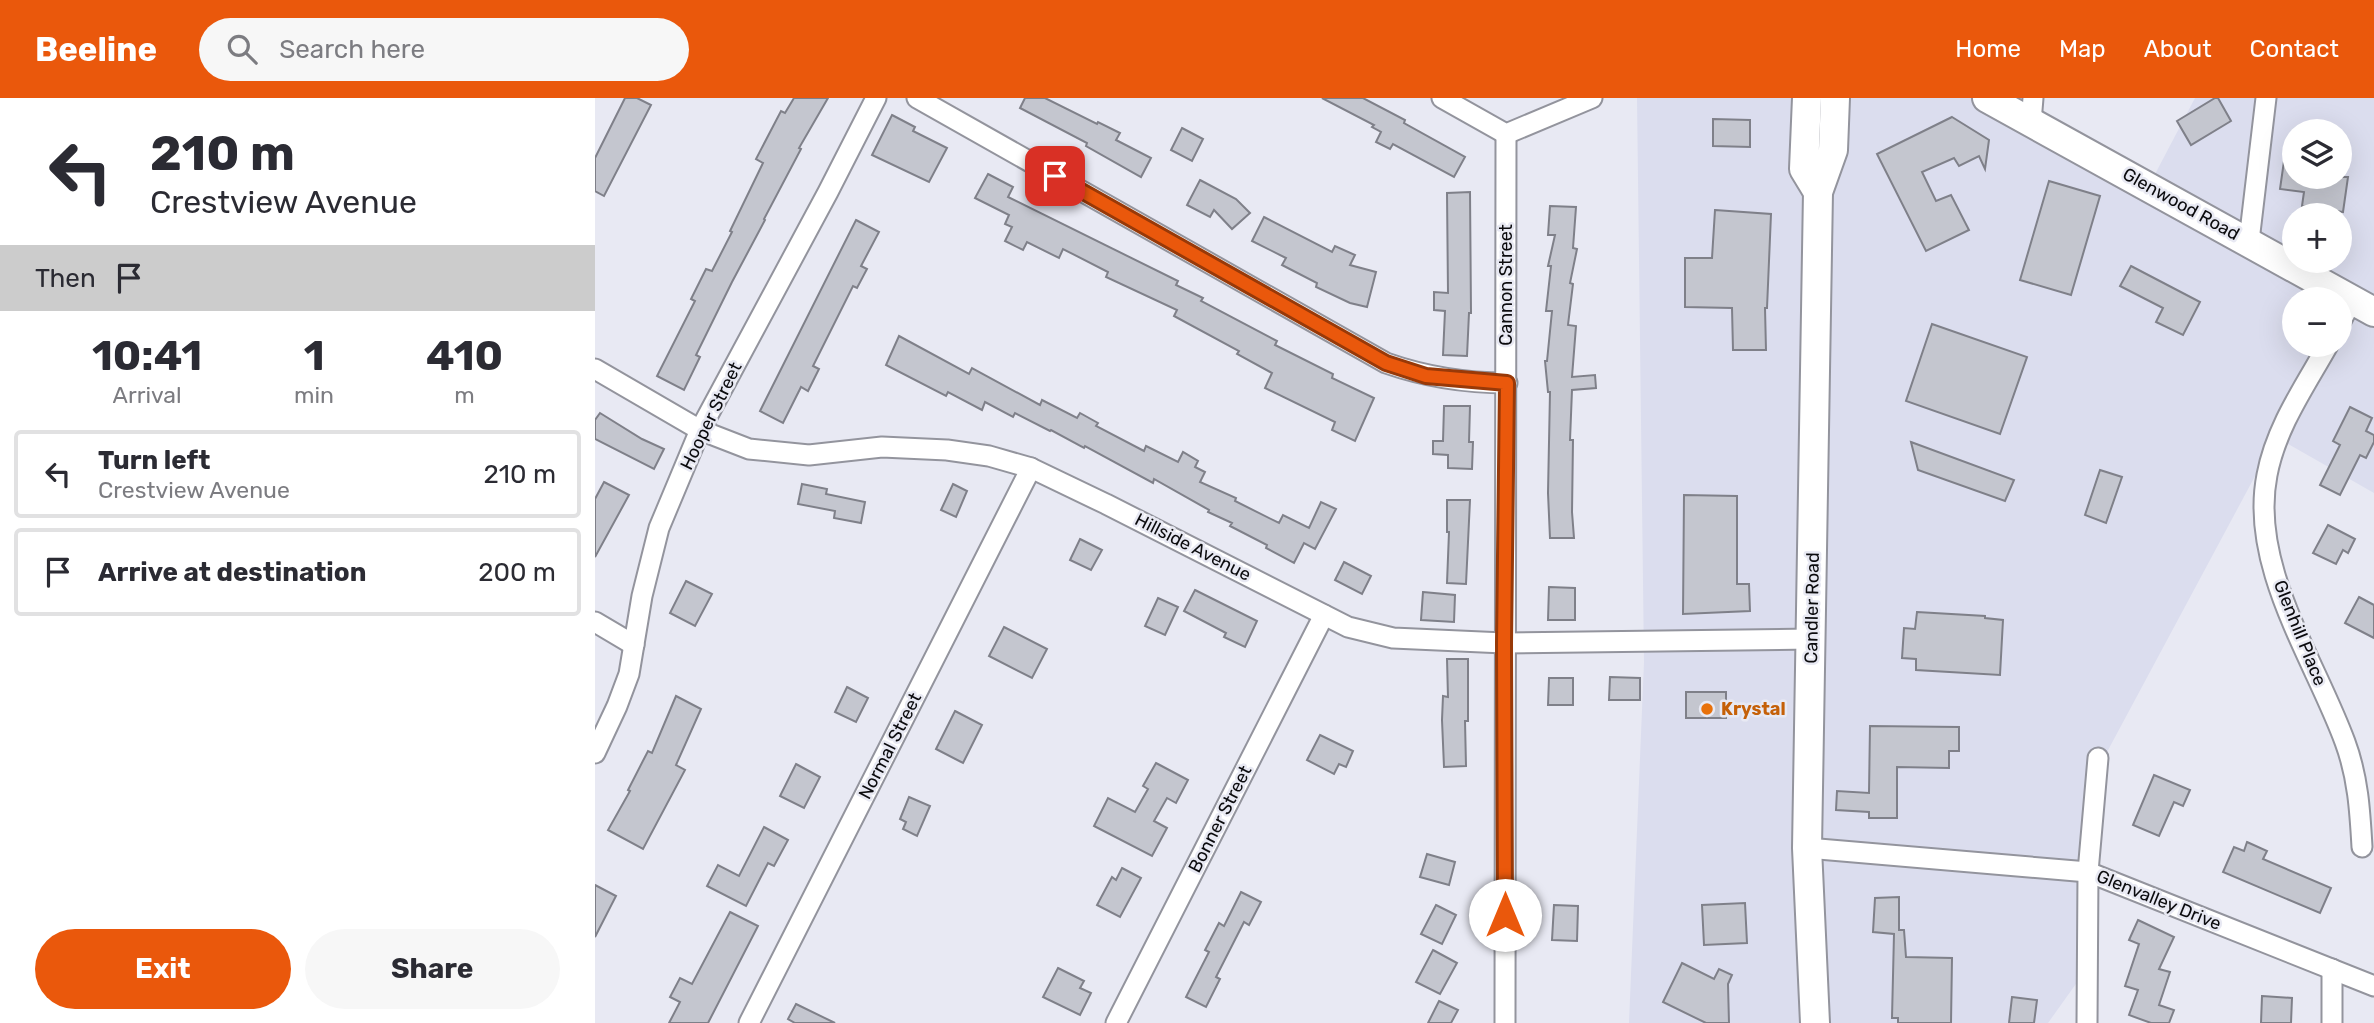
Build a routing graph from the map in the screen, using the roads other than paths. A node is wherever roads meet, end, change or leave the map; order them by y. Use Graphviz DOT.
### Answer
graph roads {
  1 [pos="876,98"];
  2 [pos="917,98"];
  3 [pos="1442,98"];
  4 [pos="1592,98"];
  5 [pos="1807,98"];
  6 [pos="1987,98"];
  7 [pos="2266,98"];
  8 [pos="1838,101"];
  9 [pos="2032,110"];
  10 [pos="1506,134"];
  11 [pos="1818,192"];
  12 [pos="2249,241"];
  13 [pos="2355,312"];
  14 [pos="2321,357"];
  15 [pos="595,369"];
  16 [pos="1507,383"];
  17 [pos="700,430"];
  18 [pos="1031,468"];
  19 [pos="1324,615"];
  20 [pos="595,622"];
  21 [pos="1811,639"];
  22 [pos="1504,643"];
  23 [pos="634,645"];
  24 [pos="595,753"];
  25 [pos="2098,758"];
  26 [pos="2362,847"];
  27 [pos="1807,848"];
  28 [pos="2088,872"];
  29 [pos="2332,969"];
  30 [pos="2374,986"];
  31 [pos="749,1023"];
  32 [pos="1115,1023"];
  33 [pos="1505,1023"];
  34 [pos="1815,1023"];
  35 [pos="2087,1023"];
  36 [pos="2332,1023"];
  1 -- 17 [label="street, Hooper Street"];
  2 -- 16 [label="street"];
  3 -- 10 [label="street"];
  4 -- 10 [label="street"];
  5 -- 11 [label="main road, Candler Road"];
  6 -- 9 [label="main road, Glenwood Road"];
  7 -- 12 [label="street"];
  8 -- 11 [label="main road, Candler Road"];
  9 -- 12 [label="main road, Glenwood Road"];
  10 -- 16 [label="street, Cannon Street"];
  11 -- 21 [label="main road, Candler Road"];
  12 -- 13 [label="main road, Glenwood Road"];
  14 -- 26 [label="street, Glenhill Place"];
  15 -- 17 [label="street, Hillside Avenue"];
  16 -- 22 [label="street, Cannon Street"];
  17 -- 18 [label="street, Hillside Avenue"];
  17 -- 23 [label="street, Hooper Street"];
  18 -- 19 [label="street, Hillside Avenue"];
  18 -- 31 [label="street, Normal Street"];
  19 -- 22 [label="street, Hillside Avenue"];
  19 -- 32 [label="street, Bonner Street"];
  20 -- 23 [label="street"];
  21 -- 22 [label="street, Hillside Avenue"];
  21 -- 27 [label="main road, Candler Road"];
  22 -- 33 [label="street, Cannon Street"];
  23 -- 24 [label="street, Hooper Street"];
  25 -- 28 [label="street"];
  27 -- 28 [label="street, Glenvalley Drive"];
  27 -- 34 [label="main road, Candler Road"];
  28 -- 29 [label="street, Glenvalley Drive"];
  28 -- 35 [label="street"];
  29 -- 30 [label="street, Glenvalley Drive"];
  29 -- 36 [label="street"];
}
